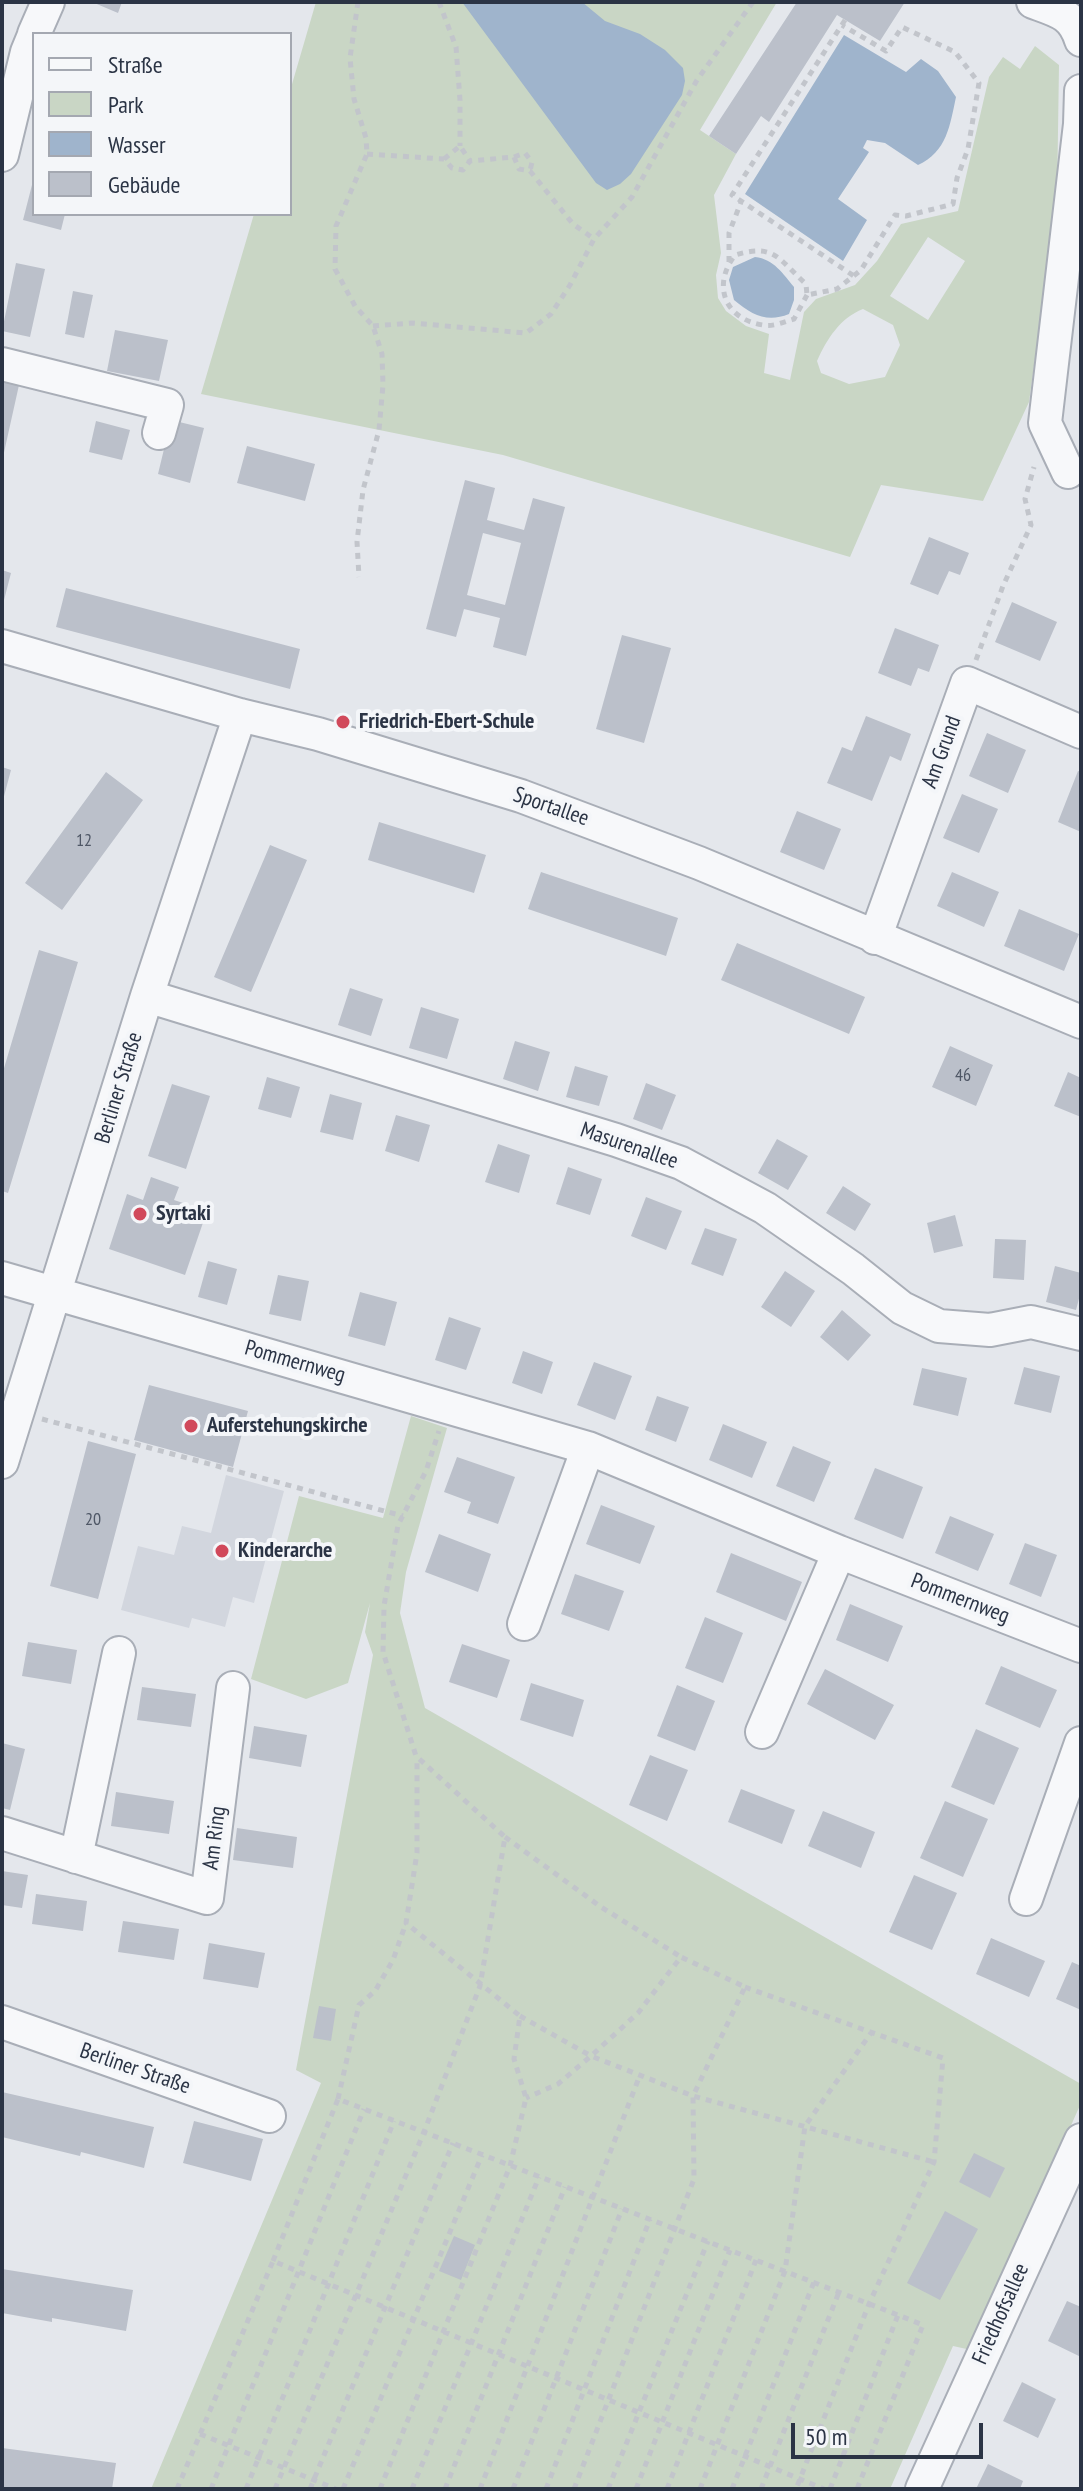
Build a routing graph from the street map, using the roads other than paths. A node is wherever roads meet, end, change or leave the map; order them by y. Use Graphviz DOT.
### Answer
graph roads {
  1 [pos="48,2"];
  2 [pos="1033,2"];
  3 [pos="1081,40"];
  4 [pos="24,42"];
  5 [pos="1081,91"];
  6 [pos="2,155"];
  7 [pos="2,364"];
  8 [pos="159,433"];
  9 [pos="1068,472"];
  10 [pos="2,646"];
  11 [pos="240,715"];
  12 [pos="1081,732"];
  13 [pos="875,938"];
  14 [pos="147,996"];
  15 [pos="1081,1022"];
  16 [pos="2,1278"];
  17 [pos="56,1292"];
  18 [pos="1081,1334"];
  19 [pos="588,1448"];
  20 [pos="2,1462"];
  21 [pos="839,1552"];
  22 [pos="524,1624"];
  23 [pos="1081,1646"];
  24 [pos="119,1653"];
  25 [pos="233,1688"];
  26 [pos="762,1732"];
  27 [pos="1081,1743"];
  28 [pos="2,1833"];
  29 [pos="76,1857"];
  30 [pos="1026,1899"];
  31 [pos="2,2022"];
  32 [pos="269,2116"];
  33 [pos="1081,2140"];
  34 [pos="922,2489"];
  1 -- 4 [label="street"];
  2 -- 3 [label="street"];
  4 -- 6 [label="street"];
  5 -- 9 [label="street"];
  7 -- 8 [label="street"];
  10 -- 11 [label="street, Sportallee"];
  11 -- 13 [label="street, Sportallee"];
  11 -- 14 [label="street, Berliner Straße"];
  12 -- 13 [label="street, Am Grund"];
  13 -- 15 [label="street, Sportallee"];
  14 -- 17 [label="street, Berliner Straße"];
  14 -- 18 [label="street, Masurenallee"];
  16 -- 17 [label="street, Pommernweg"];
  17 -- 19 [label="street, Pommernweg"];
  17 -- 20 [label="street, Berliner Straße"];
  19 -- 21 [label="street, Pommernweg"];
  19 -- 22 [label="street"];
  21 -- 23 [label="street, Pommernweg"];
  21 -- 26 [label="street"];
  24 -- 29 [label="street"];
  25 -- 29 [label="street, Am Ring"];
  27 -- 30 [label="street"];
  28 -- 29 [label="street, Am Ring"];
  31 -- 32 [label="street, Berliner Straße"];
  33 -- 34 [label="street, Friedhofsallee"];
}
